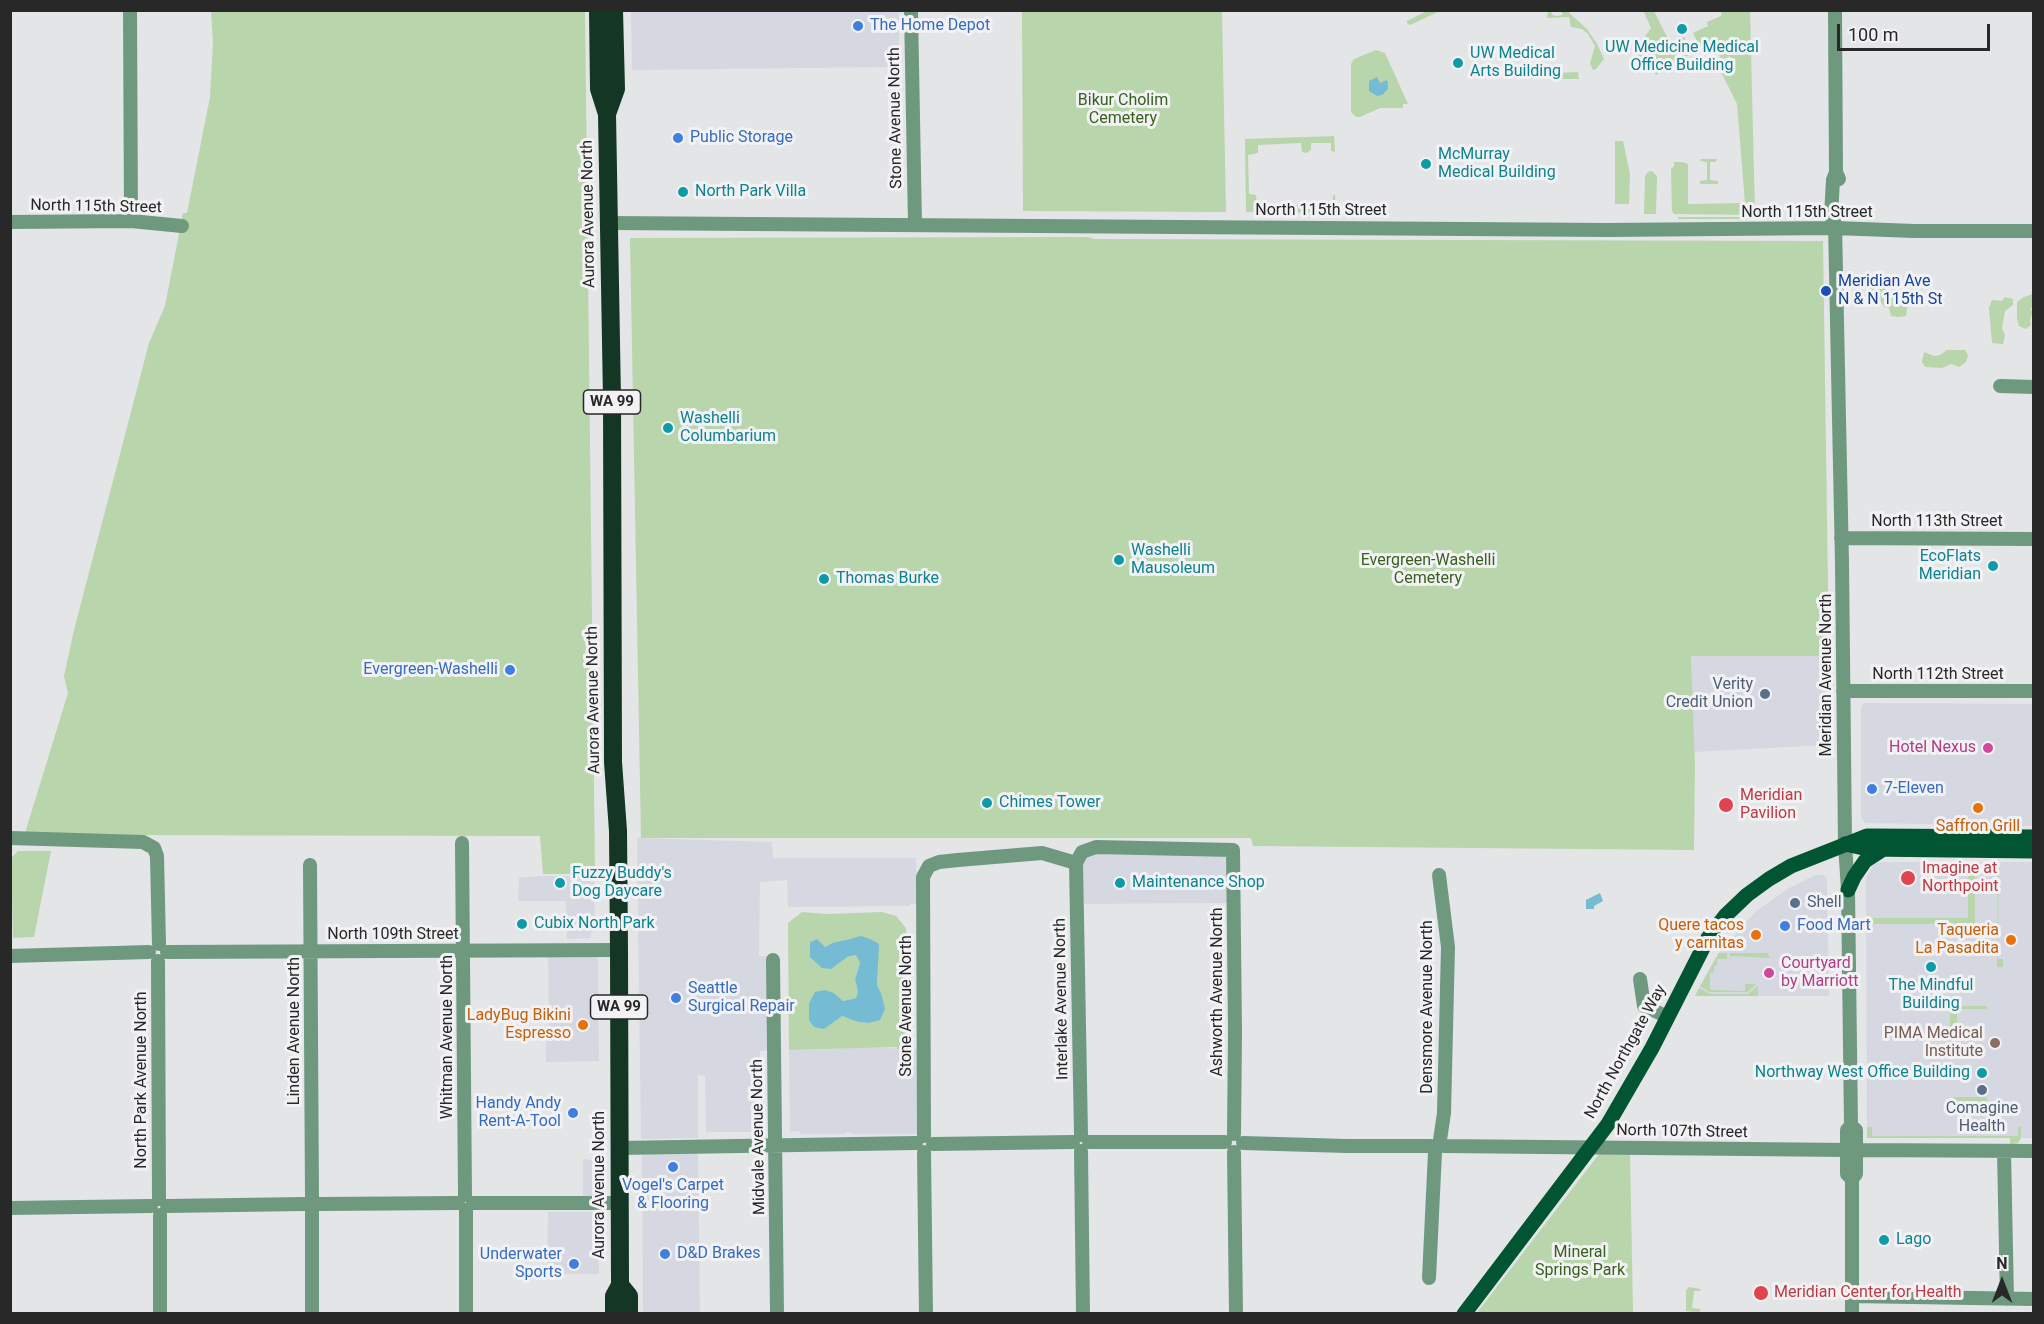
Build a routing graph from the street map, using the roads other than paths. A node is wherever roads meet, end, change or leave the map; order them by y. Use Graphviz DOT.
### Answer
graph roads {
  1 [pos="130,10"];
  2 [pos="598,10"];
  3 [pos="614,10"];
  4 [pos="911,10"];
  5 [pos="1834,10"];
  6 [pos="607,114"];
  7 [pos="131,221"];
  8 [pos="10,222"];
  9 [pos="609,223"];
  10 [pos="915,225"];
  11 [pos="182,226"];
  12 [pos="1835,226"];
  13 [pos="2034,231"];
  14 [pos="2000,386"];
  15 [pos="2034,387"];
  16 [pos="1841,538"];
  17 [pos="2034,539"];
  18 [pos="2034,691"];
  19 [pos="1843,692"];
  20 [pos="2034,837"];
  21 [pos="10,838"];
  22 [pos="462,843"];
  23 [pos="1845,844"];
  24 [pos="2034,844"];
  25 [pos="1884,849"];
  26 [pos="2013,850"];
  27 [pos="2034,851"];
  28 [pos="1076,863"];
  29 [pos="310,865"];
  30 [pos="1439,875"];
  31 [pos="1848,890"];
  32 [pos="619,950"];
  33 [pos="464,951"];
  34 [pos="158,952"];
  35 [pos="312,952"];
  36 [pos="10,956"];
  37 [pos="773,960"];
  38 [pos="1640,979"];
  39 [pos="1668,1017"];
  40 [pos="1081,1143"];
  41 [pos="1234,1143"];
  42 [pos="776,1144"];
  43 [pos="924,1144"];
  44 [pos="1438,1146"];
  45 [pos="1592,1147"];
  46 [pos="620,1148"];
  47 [pos="1851,1150"];
  48 [pos="2004,1151"];
  49 [pos="2034,1151"];
  50 [pos="465,1203"];
  51 [pos="620,1203"];
  52 [pos="312,1204"];
  53 [pos="159,1207"];
  54 [pos="10,1208"];
  55 [pos="1428,1278"];
  56 [pos="620,1285"];
  57 [pos="1852,1296"];
  58 [pos="2007,1299"];
  59 [pos="2034,1299"];
  60 [pos="160,1314"];
  61 [pos="312,1314"];
  62 [pos="466,1314"];
  63 [pos="614,1314"];
  64 [pos="629,1314"];
  65 [pos="777,1314"];
  66 [pos="926,1314"];
  67 [pos="1083,1314"];
  68 [pos="1236,1314"];
  69 [pos="1464,1314"];
  70 [pos="1852,1314"];
  1 -- 7 [label="street"];
  2 -- 6 [label="highway, Aurora Avenue North / WA 99"];
  3 -- 6 [label="highway, Aurora Avenue North / WA 99"];
  4 -- 10 [label="street, Stone Avenue North"];
  5 -- 12 [label="street, Meridian Avenue North"];
  6 -- 9 [label="highway, Aurora Avenue North / WA 99"];
  7 -- 8 [label="street, North 115th Street"];
  7 -- 11 [label="street, North 115th Street"];
  9 -- 10 [label="street, North 115th Street"];
  9 -- 32 [label="highway, Aurora Avenue North / WA 99"];
  10 -- 12 [label="street, North 115th Street"];
  12 -- 13 [label="street, North 115th Street"];
  12 -- 16 [label="street, Meridian Avenue North"];
  14 -- 15 [label="street"];
  16 -- 17 [label="street, North 113th Street"];
  16 -- 19 [label="street, Meridian Avenue North"];
  18 -- 19 [label="street, North 112th Street"];
  19 -- 23 [label="street, Meridian Avenue North"];
  20 -- 23 [label="main road, North Northgate Way"];
  21 -- 34 [label="street, North Park Avenue North"];
  22 -- 33 [label="street, Whitman Avenue North"];
  23 -- 25 [label="main road"];
  23 -- 31 [label="street, Meridian Avenue North"];
  23 -- 39 [label="main road, North Northgate Way"];
  24 -- 26 [label="main road"];
  25 -- 26 [label="main road"];
  25 -- 31 [label="main road"];
  26 -- 27 [label="main road"];
  28 -- 40 [label="street, Interlake Avenue North"];
  28 -- 41 [label="street, Ashworth Avenue North"];
  28 -- 43 [label="street, Stone Avenue North"];
  29 -- 35 [label="street, Linden Avenue North"];
  30 -- 44 [label="street, Densmore Avenue North"];
  31 -- 47 [label="street, Meridian Avenue North"];
  32 -- 33 [label="street, North 109th Street"];
  32 -- 46 [label="highway, Aurora Avenue North / WA 99"];
  33 -- 35 [label="street, North 109th Street"];
  33 -- 50 [label="street, Whitman Avenue North"];
  34 -- 35 [label="street, North 109th Street"];
  34 -- 36 [label="street, North 109th Street"];
  34 -- 53 [label="street, North Park Avenue North"];
  35 -- 52 [label="street, Linden Avenue North"];
  37 -- 42 [label="street, Midvale Avenue North"];
  38 -- 39 [label="street"];
  39 -- 45 [label="main road, North Northgate Way"];
  40 -- 41 [label="street, North 107th Street"];
  40 -- 43 [label="street, North 107th Street"];
  40 -- 67 [label="street, Interlake Avenue North"];
  41 -- 44 [label="street, North 107th Street"];
  41 -- 68 [label="street, Ashworth Avenue North"];
  42 -- 43 [label="street, North 107th Street"];
  42 -- 46 [label="street, North 107th Street"];
  42 -- 65 [label="street, Midvale Avenue North"];
  43 -- 66 [label="street, Stone Avenue North"];
  44 -- 45 [label="street, North 107th Street"];
  44 -- 55 [label="street, Densmore Avenue North"];
  45 -- 47 [label="street, North 107th Street"];
  45 -- 69 [label="main road, North Northgate Way"];
  46 -- 51 [label="highway, Aurora Avenue North / WA 99"];
  47 -- 48 [label="street, North 107th Street"];
  47 -- 57 [label="street, Meridian Avenue North"];
  48 -- 49 [label="street, North 107th Street"];
  48 -- 58 [label="street"];
  50 -- 51 [label="street"];
  50 -- 52 [label="street"];
  50 -- 62 [label="street, Whitman Avenue North"];
  51 -- 56 [label="highway, Aurora Avenue North / WA 99"];
  52 -- 53 [label="street"];
  52 -- 61 [label="street, Linden Avenue North"];
  53 -- 54 [label="street"];
  53 -- 60 [label="street, North Park Avenue North"];
  56 -- 63 [label="highway, Aurora Avenue North / WA 99"];
  56 -- 64 [label="highway, Aurora Avenue North / WA 99"];
  57 -- 58 [label="street"];
  57 -- 70 [label="street, Meridian Avenue North"];
  58 -- 59 [label="street"];
}
